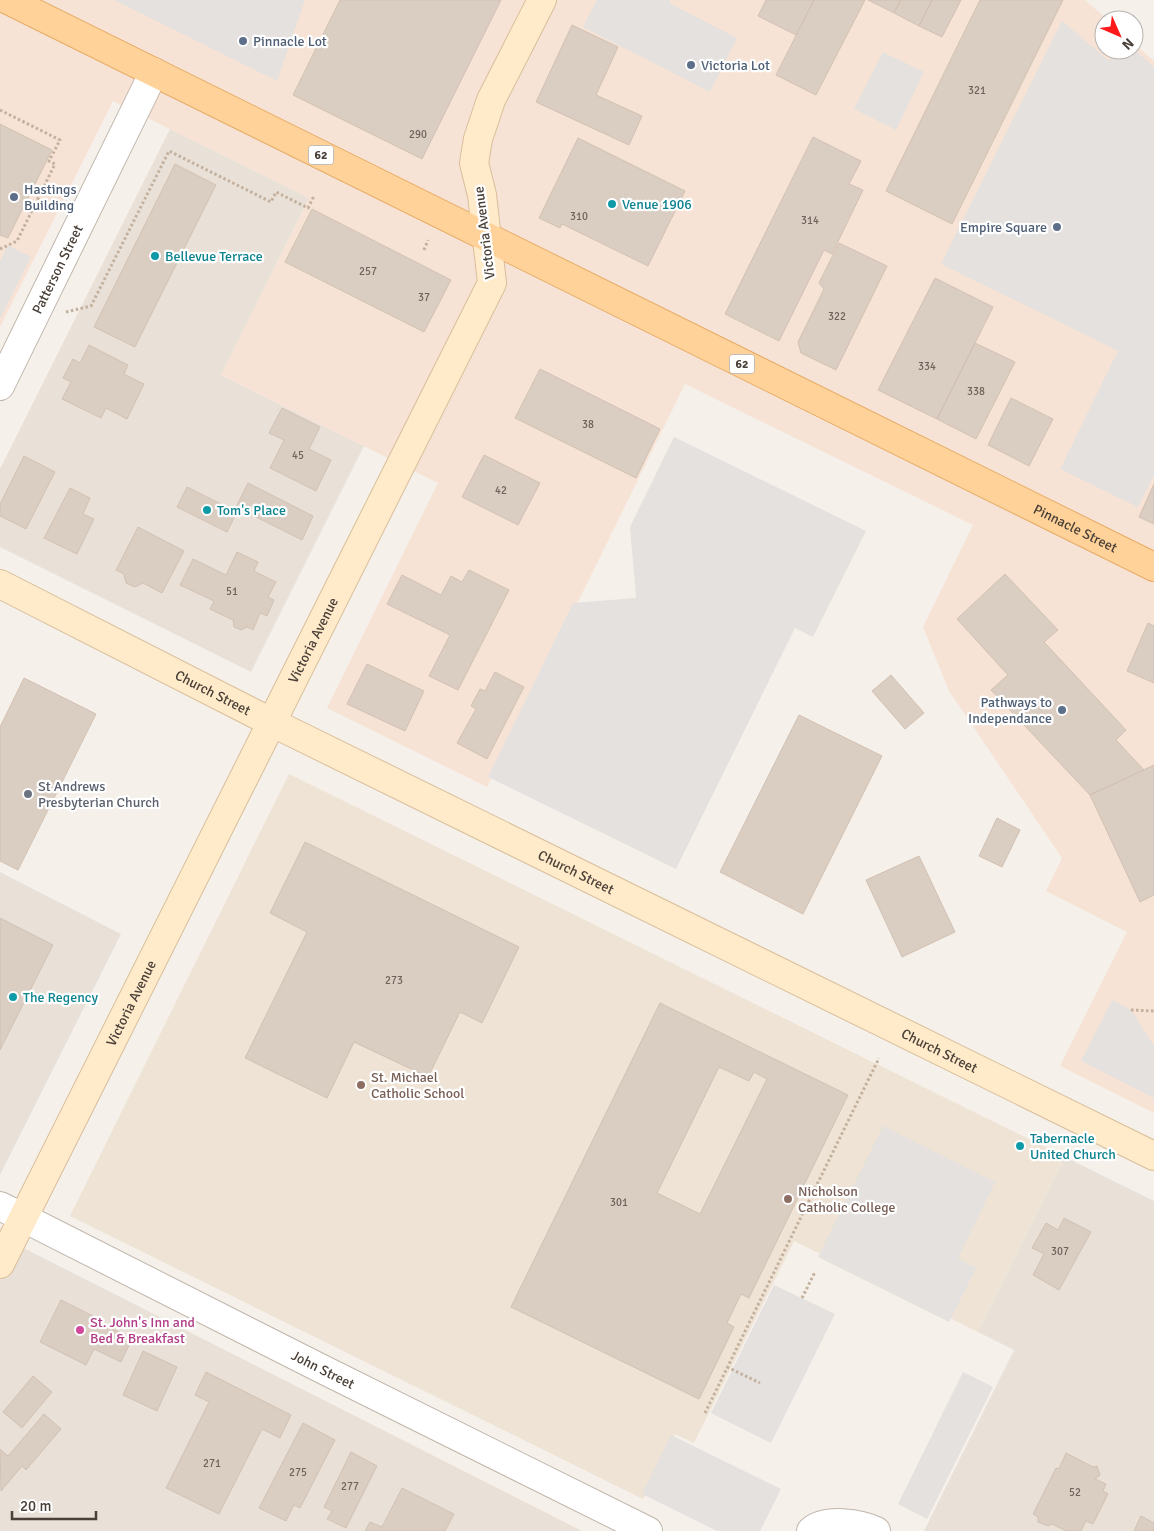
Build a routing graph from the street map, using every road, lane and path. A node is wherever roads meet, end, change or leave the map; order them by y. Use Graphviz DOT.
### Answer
graph roads {
  1 [pos="8,0"];
  2 [pos="542,0"];
  3 [pos="154,72"];
  4 [pos="0,110"];
  5 [pos="314,196"];
  6 [pos="487,237"];
  7 [pos="428,240"];
  8 [pos="0,250"];
  9 [pos="424,250"];
  10 [pos="65,312"];
  11 [pos="0,386"];
  12 [pos="1154,567"];
  13 [pos="0,584"];
  14 [pos="271,722"];
  15 [pos="1131,1010"];
  16 [pos="1154,1011"];
  17 [pos="879,1058"];
  18 [pos="1154,1156"];
  19 [pos="12,1212"];
  20 [pos="0,1264"];
  21 [pos="815,1272"];
  22 [pos="802,1298"];
  23 [pos="728,1367"];
  24 [pos="760,1382"];
  25 [pos="705,1413"];
  26 [pos="648,1531"];
  27 [pos="811,1531"];
  28 [pos="876,1531"];
  1 -- 3 [label="main road, 62"];
  2 -- 6 [label="street, Victoria Avenue"];
  3 -- 6 [label="main road, 62"];
  3 -- 11 [label="street, Patterson Street"];
  4 -- 8 [label="path"];
  5 -- 10 [label="path"];
  6 -- 12 [label="main road, Pinnacle Street / 62"];
  6 -- 14 [label="street, Victoria Avenue"];
  7 -- 9 [label="path"];
  13 -- 14 [label="street, Church Street"];
  14 -- 18 [label="street, Church Street"];
  14 -- 19 [label="street, Victoria Avenue"];
  15 -- 16 [label="path"];
  17 -- 23 [label="path"];
  19 -- 20 [label="street, Victoria Avenue"];
  19 -- 26 [label="street, John Street"];
  21 -- 22 [label="path"];
  23 -- 24 [label="path"];
  23 -- 25 [label="path"];
  27 -- 28 [label="street"];
}
